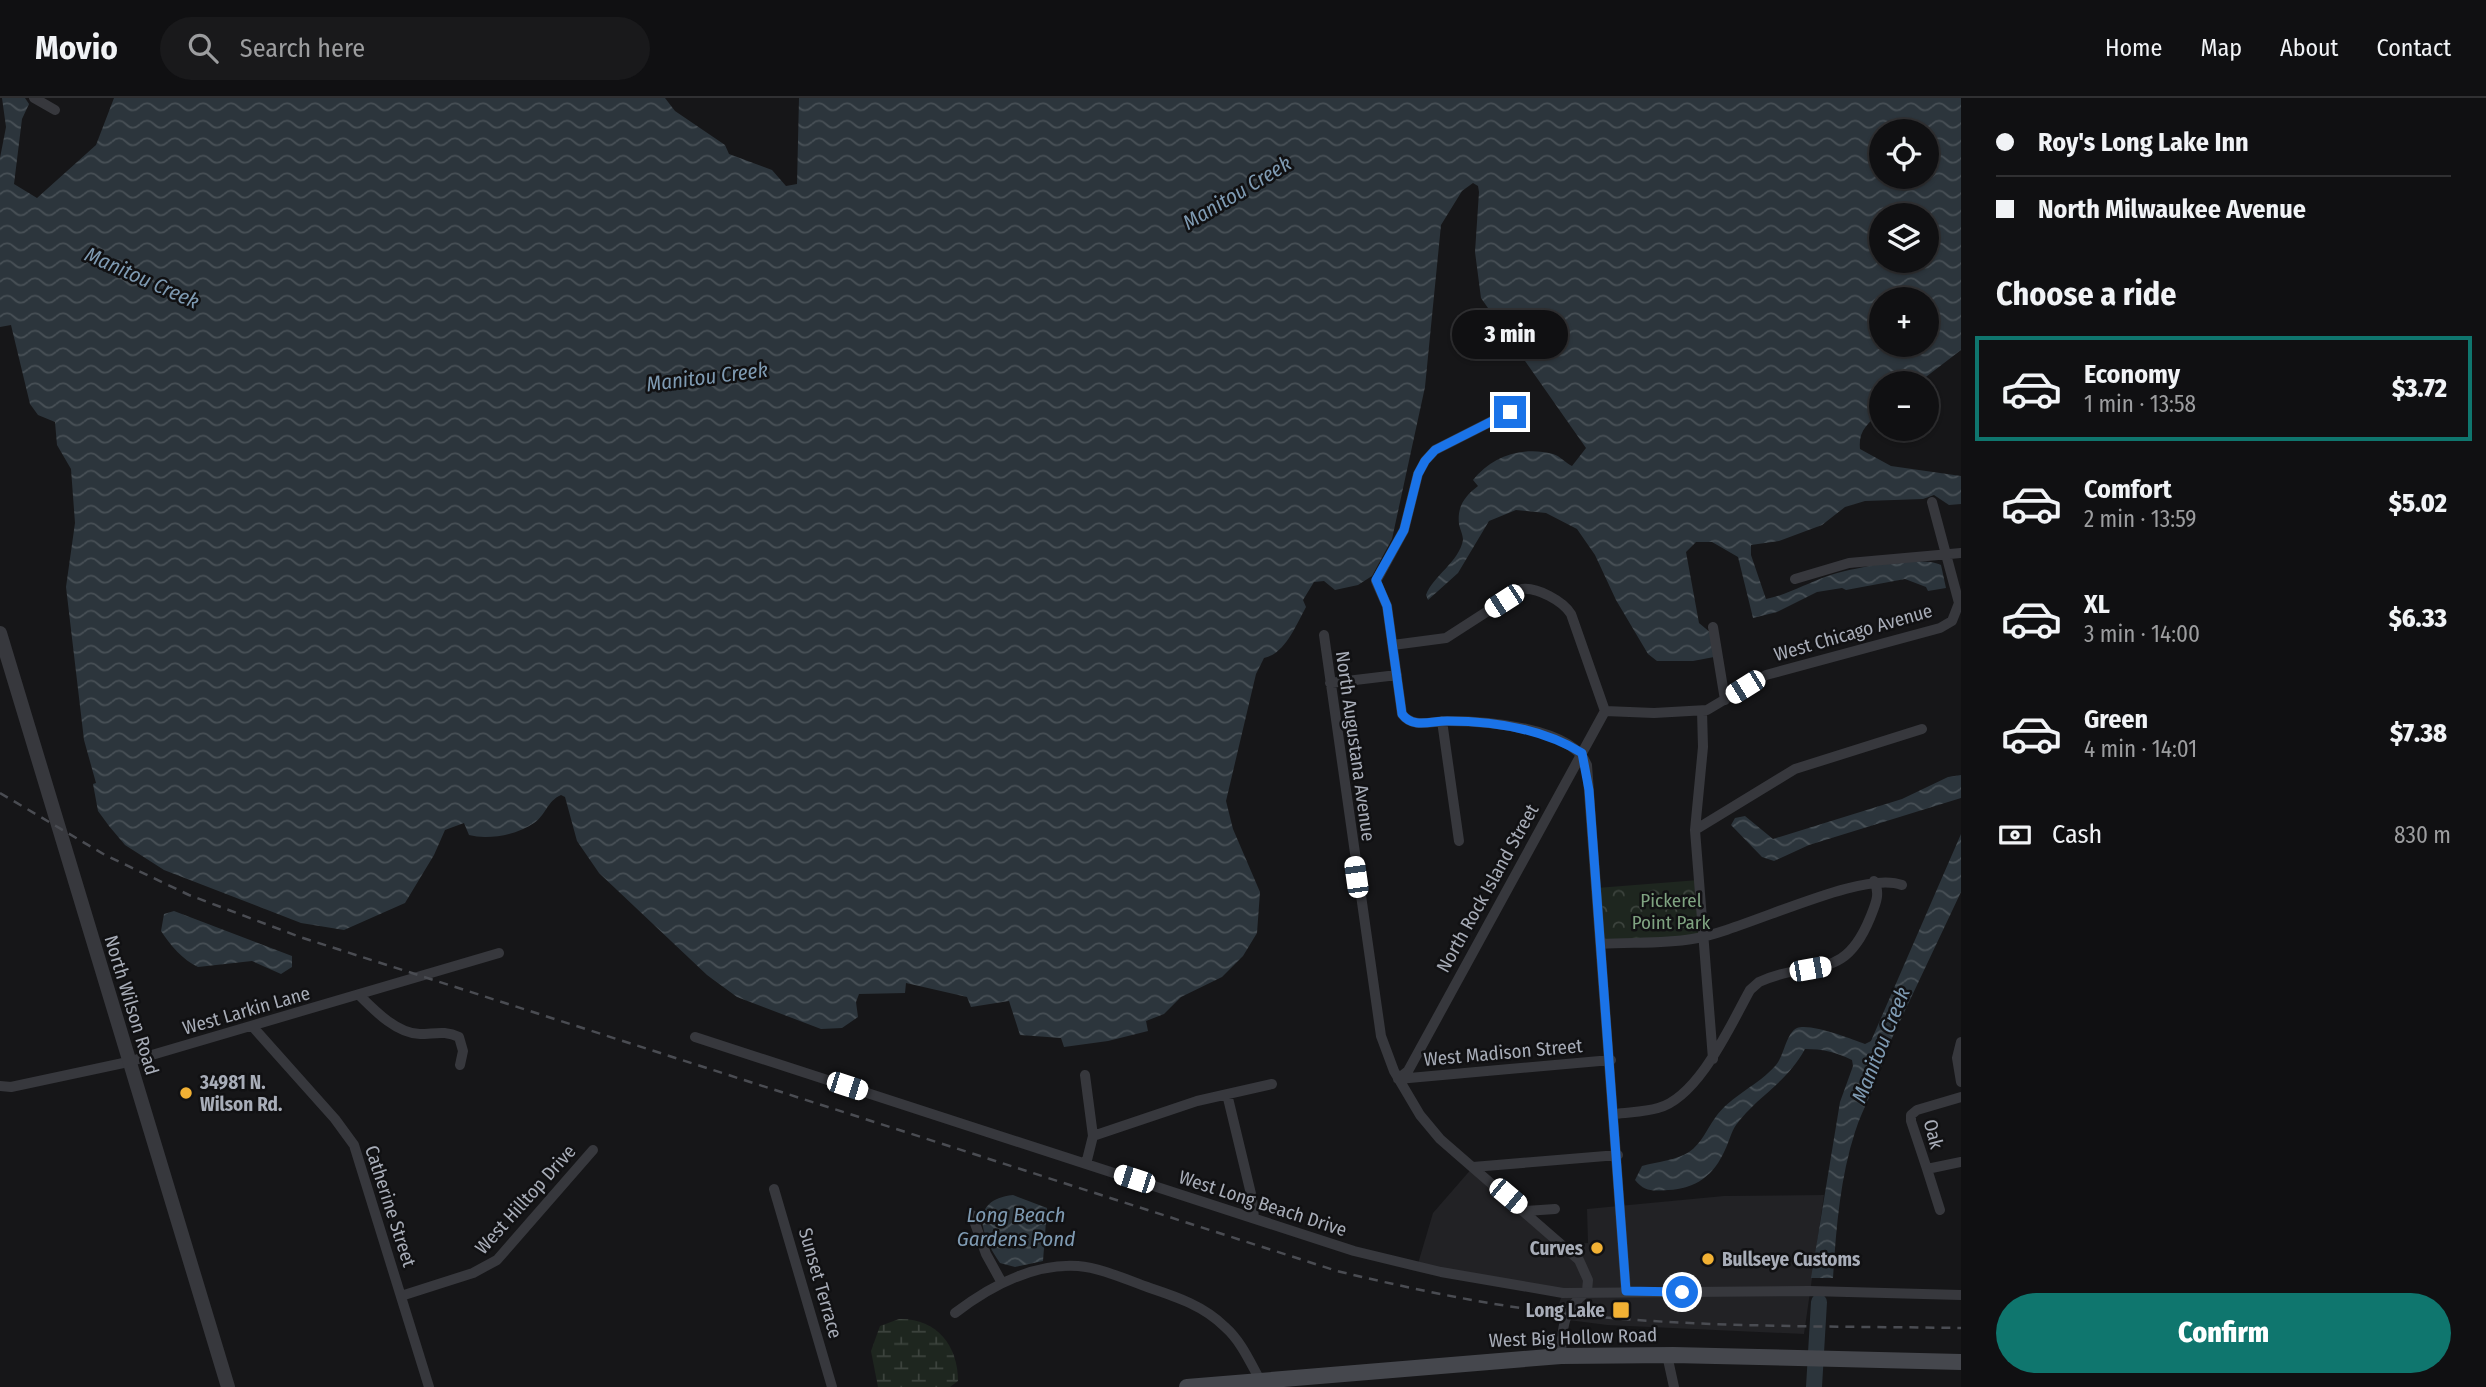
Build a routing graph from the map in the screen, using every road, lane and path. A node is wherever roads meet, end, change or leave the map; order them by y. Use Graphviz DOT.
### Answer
graph roads {
  1 [pos="34,98"];
  2 [pos="55,110"];
  3 [pos="1510,412"];
  4 [pos="1932,502"];
  5 [pos="1961,554"];
  6 [pos="1947,556"];
  7 [pos="1795,579"];
  8 [pos="1713,627"];
  9 [pos="0,633"];
  10 [pos="1324,635"];
  11 [pos="1393,645"];
  12 [pos="1397,675"];
  13 [pos="1330,683"];
  14 [pos="1725,700"];
  15 [pos="1605,711"];
  16 [pos="1702,711"];
  17 [pos="1442,721"];
  18 [pos="1922,729"];
  19 [pos="1582,753"];
  20 [pos="1695,830"];
  21 [pos="1459,841"];
  22 [pos="1874,881"];
  23 [pos="1902,885"];
  24 [pos="1703,936"];
  25 [pos="1601,944"];
  26 [pos="499,953"];
  27 [pos="359,995"];
  28 [pos="253,1027"];
  29 [pos="695,1037"];
  30 [pos="1961,1042"];
  31 [pos="1611,1059"];
  32 [pos="1713,1059"];
  33 [pos="128,1062"];
  34 [pos="460,1065"];
  35 [pos="1085,1075"];
  36 [pos="1398,1079"];
  37 [pos="1961,1082"];
  38 [pos="1272,1084"];
  39 [pos="0,1086"];
  40 [pos="1227,1094"];
  41 [pos="1961,1097"];
  42 [pos="1615,1114"];
  43 [pos="1093,1136"];
  44 [pos="593,1150"];
  45 [pos="1618,1155"];
  46 [pos="1961,1161"];
  47 [pos="1086,1164"];
  48 [pos="1473,1167"];
  49 [pos="1927,1169"];
  50 [pos="774,1189"];
  51 [pos="1555,1209"];
  52 [pos="1940,1210"];
  53 [pos="1526,1211"];
  54 [pos="972,1215"];
  55 [pos="1254,1218"];
  56 [pos="1002,1283"];
  57 [pos="1587,1291"];
  58 [pos="1626,1291"];
  59 [pos="1961,1295"];
  60 [pos="401,1296"];
  61 [pos="956,1313"];
  62 [pos="1667,1355"];
  63 [pos="1561,1356"];
  64 [pos="1961,1362"];
  65 [pos="1260,1380"];
  66 [pos="228,1387"];
  67 [pos="429,1387"];
  68 [pos="832,1387"];
  69 [pos="1187,1387"];
  70 [pos="1674,1387"];
  1 -- 2 [label="street"];
  3 -- 11 [label="street"];
  4 -- 6 [label="street"];
  5 -- 6 [label="street"];
  6 -- 7 [label="street"];
  6 -- 14 [label="street, West Chicago Avenue"];
  8 -- 14 [label="street"];
  9 -- 33 [label="street, North Wilson Road"];
  10 -- 13 [label="street, North Augustana Avenue"];
  11 -- 12 [label="street"];
  11 -- 15 [label="street"];
  12 -- 13 [label="street"];
  12 -- 17 [label="street"];
  13 -- 36 [label="street, North Augustana Avenue"];
  14 -- 16 [label="street, West Chicago Avenue"];
  15 -- 16 [label="street, West Chicago Avenue"];
  15 -- 19 [label="street, North Rock Island Street"];
  16 -- 20 [label="street"];
  17 -- 19 [label="street"];
  17 -- 21 [label="street"];
  18 -- 20 [label="street"];
  19 -- 25 [label="street"];
  19 -- 36 [label="street, North Rock Island Street"];
  20 -- 24 [label="street"];
  22 -- 23 [label="street"];
  22 -- 24 [label="street"];
  22 -- 32 [label="street"];
  24 -- 25 [label="street"];
  24 -- 32 [label="street"];
  25 -- 31 [label="street"];
  26 -- 27 [label="street, West Larkin Lane"];
  27 -- 28 [label="street, West Larkin Lane"];
  27 -- 34 [label="street"];
  28 -- 33 [label="street, West Larkin Lane"];
  28 -- 60 [label="street, Catherine Street"];
  29 -- 47 [label="street, West Long Beach Drive"];
  30 -- 37 [label="street"];
  31 -- 36 [label="street, West Madison Street"];
  31 -- 42 [label="street"];
  32 -- 42 [label="street"];
  33 -- 39 [label="street, West Larkin Lane"];
  33 -- 66 [label="street, North Wilson Road"];
  35 -- 43 [label="street"];
  36 -- 48 [label="street, North Augustana Avenue"];
  38 -- 40 [label="street"];
  40 -- 43 [label="street"];
  40 -- 55 [label="street"];
  41 -- 49 [label="street, Oak"];
  42 -- 45 [label="street"];
  43 -- 47 [label="street"];
  44 -- 60 [label="street, West Hilltop Drive"];
  45 -- 48 [label="street"];
  45 -- 58 [label="street"];
  46 -- 49 [label="street, Oak"];
  47 -- 55 [label="street, West Long Beach Drive"];
  48 -- 53 [label="street, North Augustana Avenue"];
  49 -- 52 [label="street"];
  50 -- 68 [label="street, Sunset Terrace"];
  51 -- 53 [label="street"];
  53 -- 57 [label="street, North Augustana Avenue"];
  54 -- 56 [label="street"];
  55 -- 57 [label="street, West Long Beach Drive"];
  56 -- 61 [label="street"];
  56 -- 65 [label="street"];
  57 -- 58 [label="street, West Long Beach Drive"];
  57 -- 63 [label="street"];
  58 -- 59 [label="street, West Long Beach Drive"];
  60 -- 67 [label="street, Catherine Street"];
  62 -- 63 [label="main road, West Big Hollow Road"];
  62 -- 64 [label="main road, West Big Hollow Road"];
  62 -- 70 [label="street"];
  63 -- 65 [label="main road, West Big Hollow Road"];
  65 -- 69 [label="main road, West Big Hollow Road"];
}
